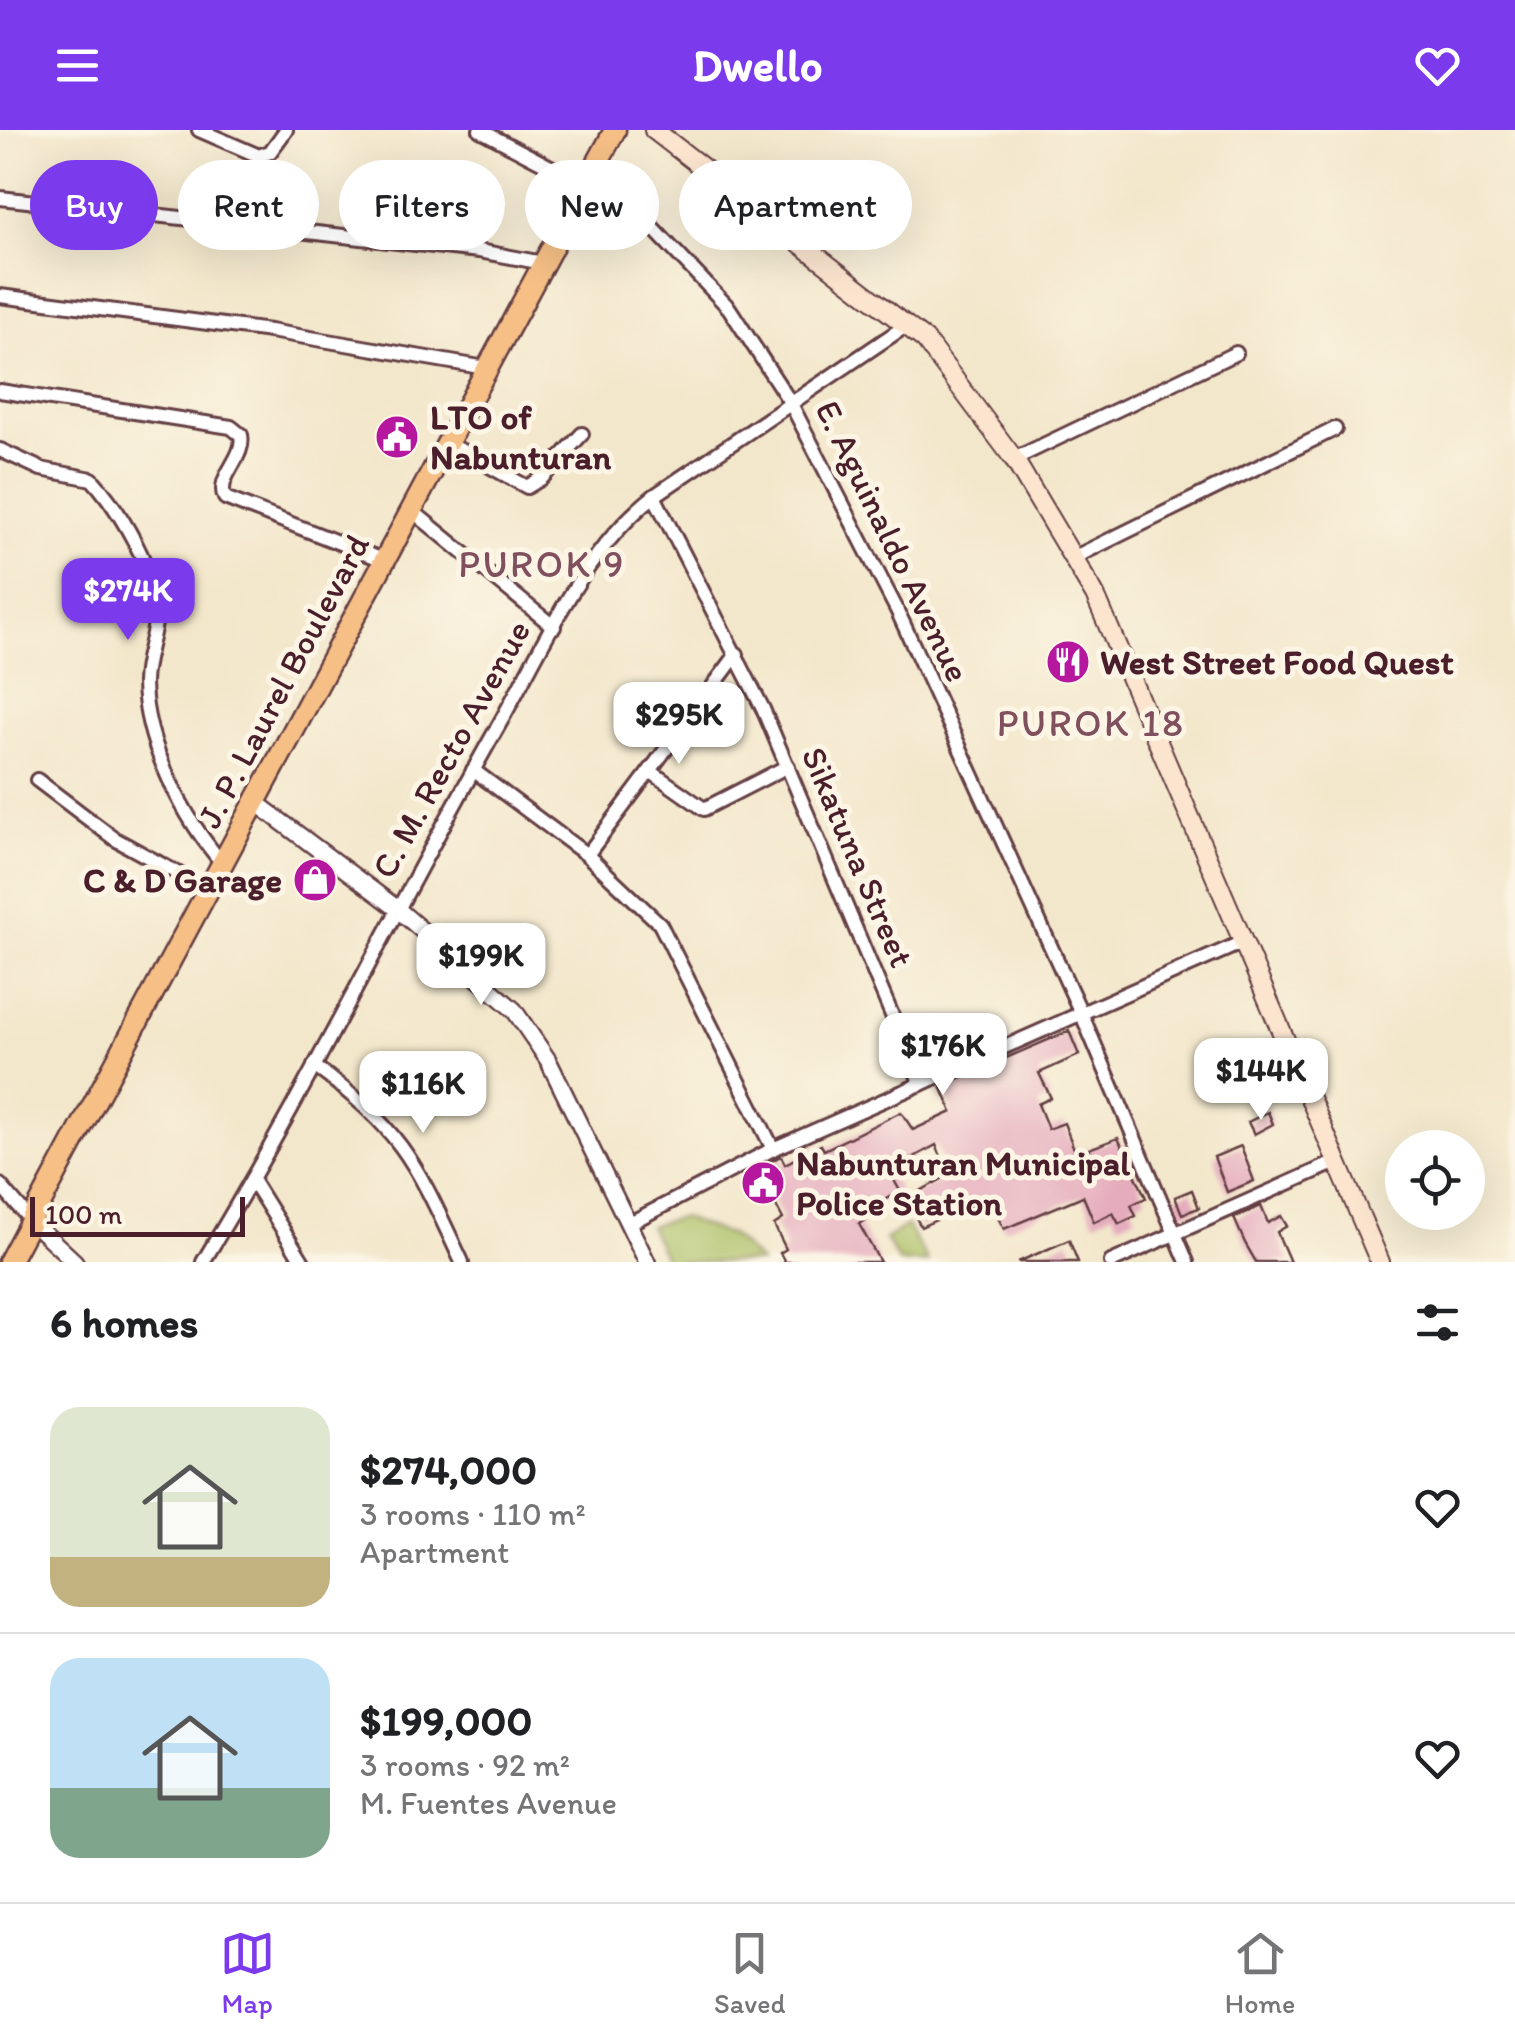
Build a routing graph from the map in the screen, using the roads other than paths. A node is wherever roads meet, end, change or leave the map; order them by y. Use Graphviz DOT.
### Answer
graph roads {
  1 [pos="199,130"];
  2 [pos="286,130"];
  3 [pos="480,130"];
  4 [pos="615,130"];
  5 [pos="654,130"];
  6 [pos="552,160"];
  7 [pos="599,160"];
  8 [pos="0,198"];
  9 [pos="659,242"];
  10 [pos="550,250"];
  11 [pos="543,263"];
  12 [pos="0,296"];
  13 [pos="907,325"];
  14 [pos="1236,353"];
  15 [pos="486,368"];
  16 [pos="0,391"];
  17 [pos="790,402"];
  18 [pos="1335,429"];
  19 [pos="582,434"];
  20 [pos="446,442"];
  21 [pos="0,450"];
  22 [pos="1014,459"];
  23 [pos="654,496"];
  24 [pos="410,509"];
  25 [pos="1074,557"];
  26 [pos="383,560"];
  27 [pos="554,626"];
  28 [pos="736,654"];
  29 [pos="788,766"];
  30 [pos="473,770"];
  31 [pos="650,770"];
  32 [pos="37,780"];
  33 [pos="255,802"];
  34 [pos="587,855"];
  35 [pos="223,864"];
  36 [pos="208,890"];
  37 [pos="395,908"];
  38 [pos="1243,942"];
  39 [pos="1082,1015"];
  40 [pos="314,1066"];
  41 [pos="921,1084"];
  42 [pos="773,1150"];
  43 [pos="1336,1162"];
  44 [pos="252,1180"];
  45 [pos="0,1185"];
  46 [pos="31,1221"];
  47 [pos="628,1224"];
  48 [pos="1175,1234"];
  49 [pos="9,1262"];
  50 [pos="75,1262"];
  51 [pos="203,1262"];
  52 [pos="302,1262"];
  53 [pos="462,1262"];
  54 [pos="647,1262"];
  55 [pos="1111,1262"];
  56 [pos="1187,1262"];
  57 [pos="1380,1262"];
  1 -- 2 [label="street"];
  3 -- 6 [label="street, E. Aguinaldo Avenue"];
  4 -- 7 [label="main road, J. P. Laurel Boulevard"];
  5 -- 13 [label="main road"];
  8 -- 11 [label="street"];
  9 -- 17 [label="street, E. Aguinaldo Avenue"];
  10 -- 11 [label="main road, J. P. Laurel Boulevard"];
  11 -- 15 [label="main road, J. P. Laurel Boulevard"];
  12 -- 15 [label="street"];
  13 -- 17 [label="street, C. M. Recto Avenue"];
  13 -- 22 [label="main road"];
  14 -- 22 [label="street"];
  15 -- 20 [label="main road, J. P. Laurel Boulevard"];
  16 -- 26 [label="street"];
  17 -- 23 [label="street, C. M. Recto Avenue"];
  17 -- 39 [label="street, E. Aguinaldo Avenue"];
  18 -- 25 [label="street"];
  19 -- 20 [label="street"];
  20 -- 24 [label="main road, J. P. Laurel Boulevard"];
  21 -- 35 [label="street"];
  22 -- 25 [label="main road"];
  23 -- 27 [label="street, C. M. Recto Avenue"];
  23 -- 28 [label="street, Sikatuna Street"];
  24 -- 26 [label="main road, J. P. Laurel Boulevard"];
  24 -- 27 [label="street"];
  25 -- 38 [label="main road"];
  26 -- 33 [label="main road, J. P. Laurel Boulevard"];
  27 -- 30 [label="street, C. M. Recto Avenue"];
  28 -- 29 [label="street, Sikatuna Street"];
  28 -- 31 [label="street"];
  29 -- 31 [label="street"];
  29 -- 41 [label="street, Sikatuna Street"];
  30 -- 34 [label="street"];
  30 -- 37 [label="street, C. M. Recto Avenue"];
  31 -- 34 [label="street"];
  32 -- 36 [label="street"];
  33 -- 35 [label="main road, J. P. Laurel Boulevard"];
  33 -- 37 [label="street"];
  34 -- 42 [label="street"];
  35 -- 36 [label="main road, J. P. Laurel Boulevard"];
  36 -- 46 [label="main road, J. P. Laurel Boulevard"];
  37 -- 40 [label="street, C. M. Recto Avenue"];
  37 -- 47 [label="street"];
  38 -- 39 [label="street"];
  38 -- 43 [label="main road"];
  39 -- 41 [label="street"];
  39 -- 48 [label="street, E. Aguinaldo Avenue"];
  40 -- 44 [label="street, C. M. Recto Avenue"];
  40 -- 53 [label="street"];
  41 -- 42 [label="street"];
  42 -- 47 [label="street"];
  43 -- 48 [label="street"];
  43 -- 57 [label="main road"];
  44 -- 51 [label="street, C. M. Recto Avenue"];
  44 -- 52 [label="street"];
  45 -- 46 [label="street"];
  46 -- 49 [label="main road, J. P. Laurel Boulevard"];
  46 -- 50 [label="street"];
  47 -- 54 [label="street"];
  48 -- 55 [label="street"];
  48 -- 56 [label="street, E. Aguinaldo Avenue"];
}
